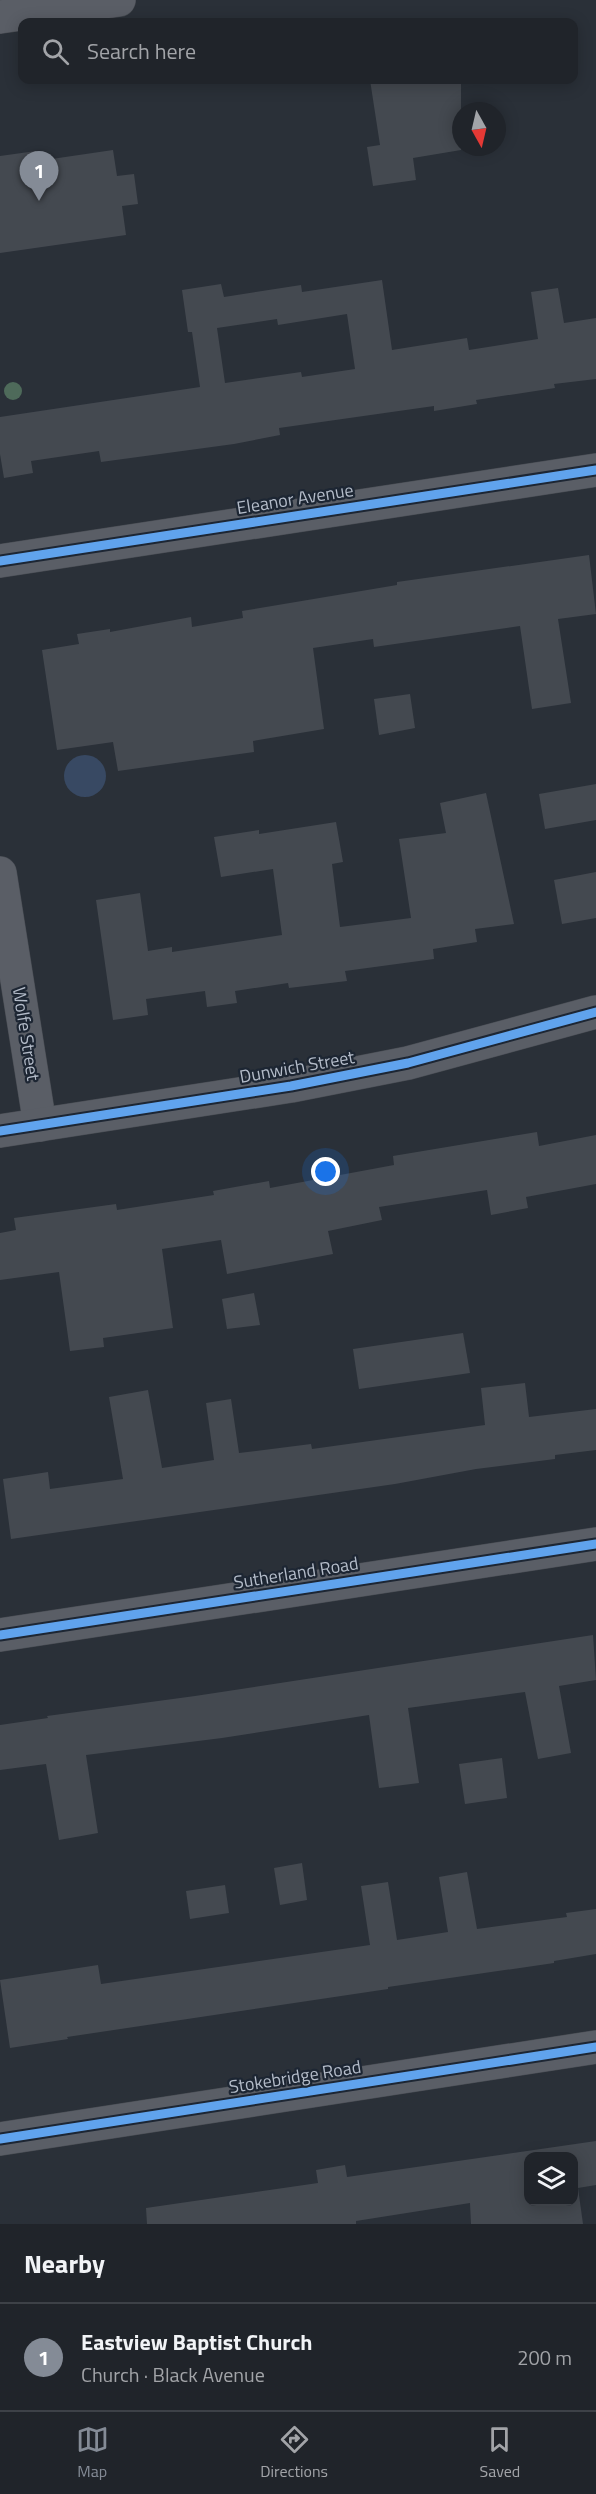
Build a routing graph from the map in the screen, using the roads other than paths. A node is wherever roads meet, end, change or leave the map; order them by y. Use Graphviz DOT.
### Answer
graph roads {
  1 [pos="119,0"];
  2 [pos="0,17"];
  3 [pos="596,470"];
  4 [pos="0,561"];
  5 [pos="0,873"];
  6 [pos="596,1012"];
  7 [pos="40,1125"];
  8 [pos="0,1131"];
  9 [pos="596,1544"];
  10 [pos="0,1635"];
  11 [pos="596,2047"];
  12 [pos="0,2139"];
  1 -- 2 [label="street"];
  3 -- 4 [label="street, Eleanor Avenue"];
  5 -- 7 [label="street, Wolfe Street"];
  6 -- 7 [label="street, Dunwich Street"];
  7 -- 8 [label="street, Dunwich Street"];
  9 -- 10 [label="street, Sutherland Road"];
  11 -- 12 [label="street, Stokebridge Road"];
}
